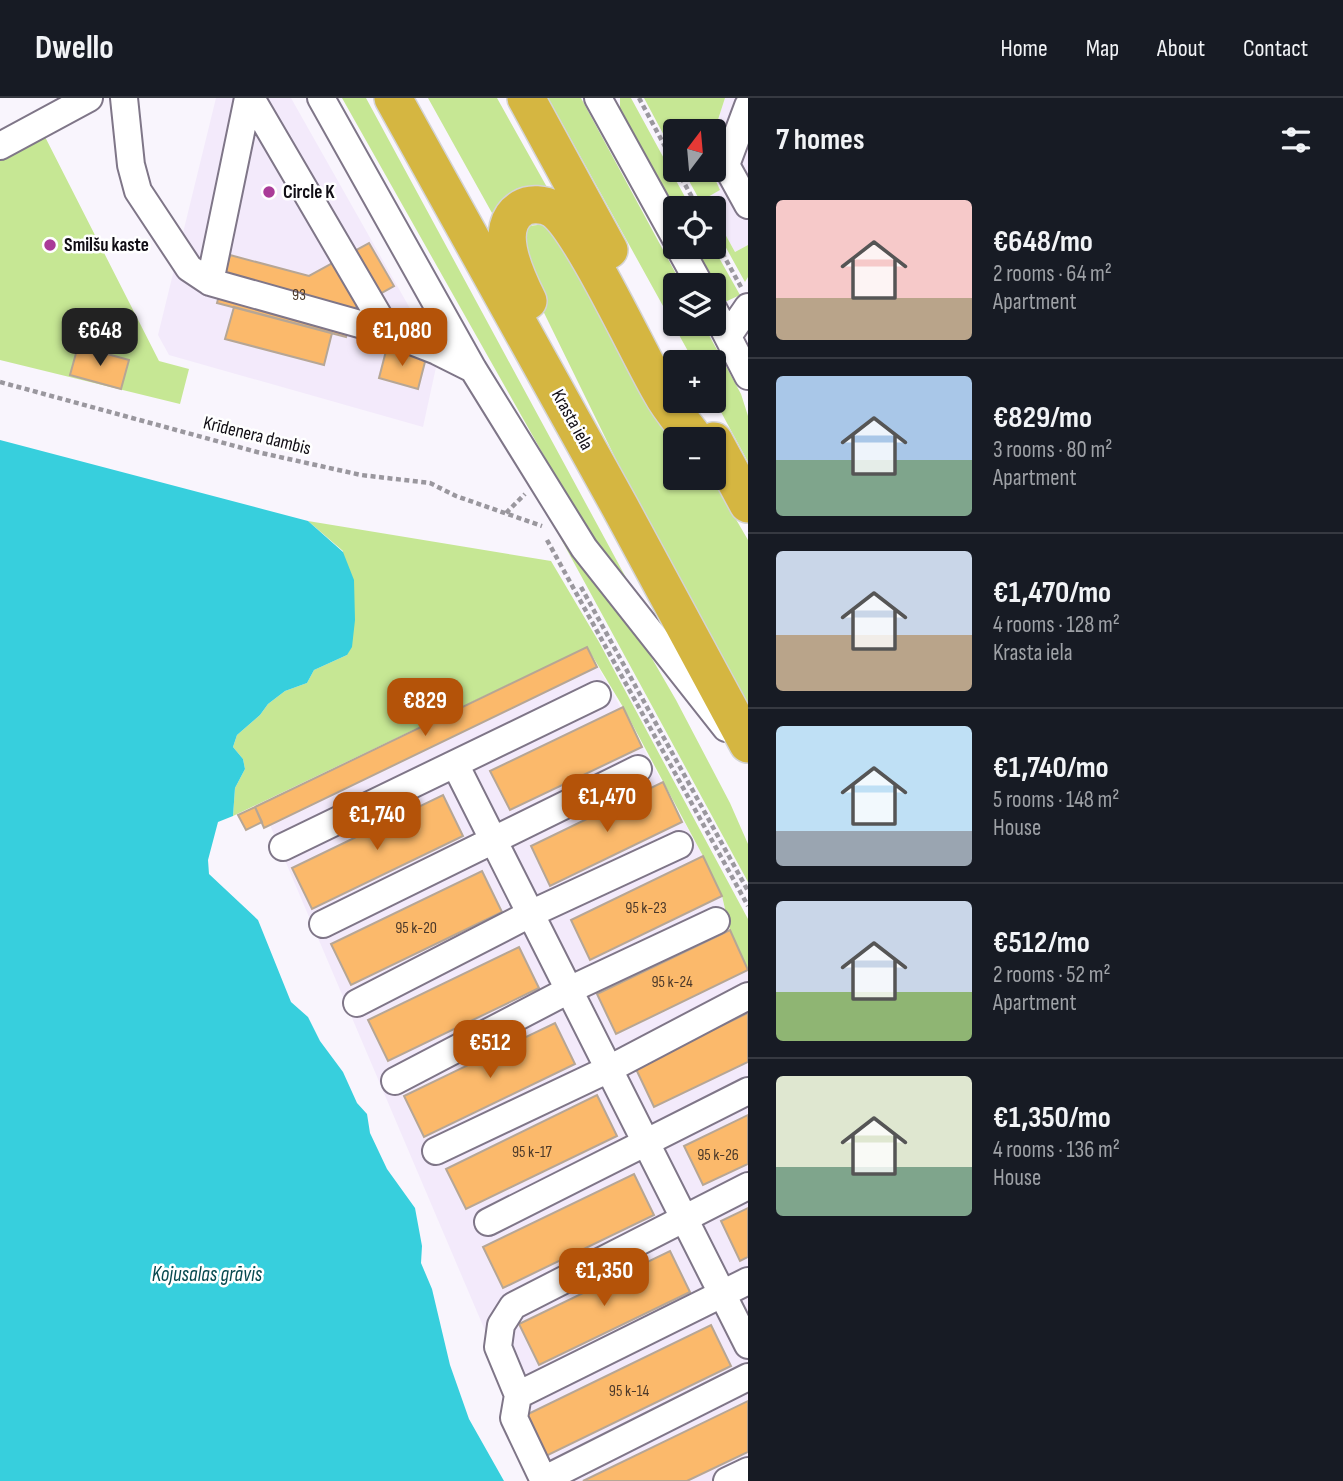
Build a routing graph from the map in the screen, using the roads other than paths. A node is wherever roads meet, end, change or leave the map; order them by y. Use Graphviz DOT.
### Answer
graph roads {
  1 [pos="89,98"];
  2 [pos="124,98"];
  3 [pos="249,98"];
  4 [pos="321,98"];
  5 [pos="393,98"];
  6 [pos="526,98"];
  7 [pos="605,103"];
  8 [pos="748,106"];
  9 [pos="0,146"];
  10 [pos="748,205"];
  11 [pos="663,214"];
  12 [pos="210,282"];
  13 [pos="745,298"];
  14 [pos="726,331"];
  15 [pos="388,332"];
  16 [pos="728,335"];
  17 [pos="664,350"];
  18 [pos="473,369"];
  19 [pos="748,376"];
  20 [pos="686,427"];
  21 [pos="726,464"];
  22 [pos="726,477"];
  23 [pos="746,500"];
  24 [pos="620,507"];
  25 [pos="597,695"];
  26 [pos="748,744"];
  27 [pos="748,756"];
  28 [pos="455,764"];
  29 [pos="638,769"];
  30 [pos="493,839"];
  31 [pos="679,845"];
  32 [pos="283,847"];
  33 [pos="530,914"];
  34 [pos="716,921"];
  35 [pos="323,925"];
  36 [pos="569,990"];
  37 [pos="748,996"];
  38 [pos="357,1003"];
  39 [pos="608,1069"];
  40 [pos="395,1081"];
  41 [pos="748,1091"];
  42 [pos="646,1142"];
  43 [pos="436,1151"];
  44 [pos="748,1186"];
  45 [pos="684,1219"];
  46 [pos="488,1222"];
  47 [pos="748,1281"];
  48 [pos="723,1294"];
  49 [pos="748,1345"];
  50 [pos="748,1377"];
  51 [pos="518,1395"];
  52 [pos="748,1471"];
  53 [pos="544,1481"];
  54 [pos="727,1481"];
  1 -- 9 [label="street"];
  2 -- 12 [label="street"];
  3 -- 12 [label="street"];
  3 -- 15 [label="street"];
  4 -- 18 [label="street"];
  5 -- 24 [label="highway, Krasta iela"];
  6 -- 17 [label="highway"];
  7 -- 11 [label="street"];
  8 -- 10 [label="street"];
  12 -- 15 [label="street"];
  13 -- 16 [label="street"];
  14 -- 16 [label="street"];
  15 -- 18 [label="street"];
  16 -- 19 [label="street"];
  18 -- 27 [label="street"];
  20 -- 24 [label="highway"];
  21 -- 23 [label="highway"];
  22 -- 23 [label="highway"];
  24 -- 26 [label="highway, Krasta iela"];
  25 -- 28 [label="street"];
  28 -- 30 [label="street"];
  28 -- 32 [label="street"];
  29 -- 30 [label="street"];
  30 -- 33 [label="street"];
  30 -- 35 [label="street"];
  31 -- 33 [label="street"];
  33 -- 36 [label="street"];
  33 -- 38 [label="street"];
  34 -- 36 [label="street"];
  36 -- 39 [label="street"];
  36 -- 40 [label="street"];
  37 -- 39 [label="street"];
  39 -- 42 [label="street"];
  39 -- 43 [label="street"];
  41 -- 42 [label="street"];
  42 -- 45 [label="street"];
  42 -- 46 [label="street"];
  44 -- 45 [label="street"];
  45 -- 48 [label="street"];
  45 -- 51 [label="street"];
  47 -- 48 [label="street"];
  48 -- 49 [label="street"];
  48 -- 51 [label="street"];
  50 -- 53 [label="street"];
  51 -- 53 [label="street"];
  52 -- 54 [label="street"];
}
